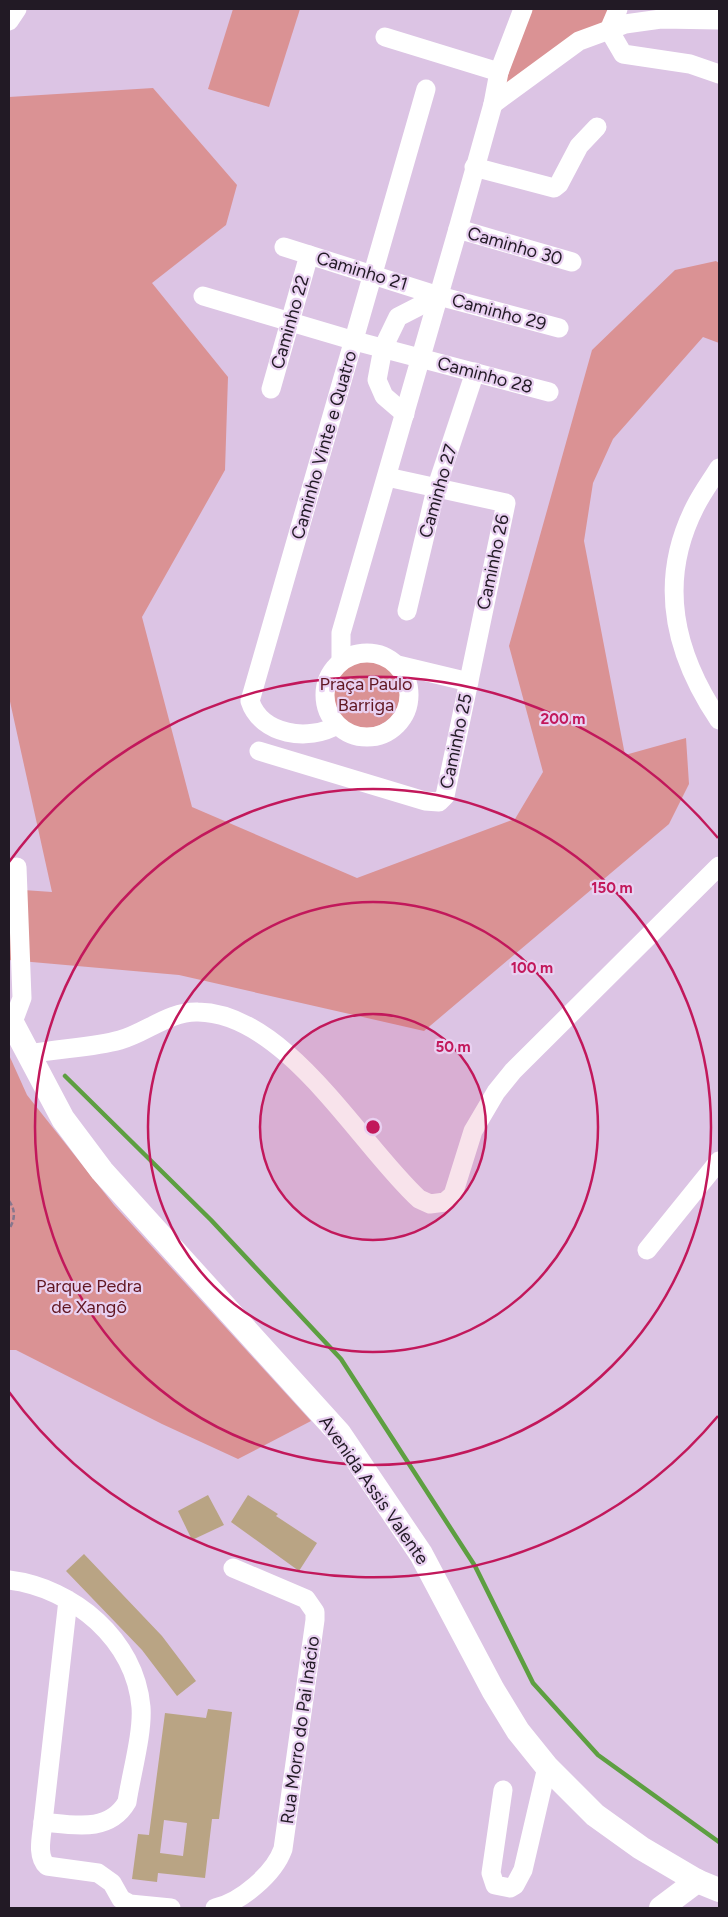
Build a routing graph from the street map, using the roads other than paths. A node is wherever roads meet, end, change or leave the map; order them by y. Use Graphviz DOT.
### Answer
graph roads {
  1 [pos="17,9"];
  2 [pos="523,9"];
  3 [pos="618,9"];
  4 [pos="704,9"];
  5 [pos="719,16"];
  6 [pos="719,20"];
  7 [pos="9,21"];
  8 [pos="609,30"];
  9 [pos="385,37"];
  10 [pos="499,72"];
  11 [pos="719,74"];
  12 [pos="426,89"];
  13 [pos="492,104"];
  14 [pos="597,127"];
  15 [pos="474,167"];
  16 [pos="458,229"];
  17 [pos="284,247"];
  18 [pos="309,254"];
  19 [pos="572,262"];
  20 [pos="374,274"];
  21 [pos="203,296"];
  22 [pos="439,296"];
  23 [pos="290,322"];
  24 [pos="559,328"];
  25 [pos="355,341"];
  26 [pos="383,348"];
  27 [pos="421,357"];
  28 [pos="475,372"];
  29 [pos="271,389"];
  30 [pos="549,392"];
  31 [pos="405,414"];
  32 [pos="719,468"];
  33 [pos="386,477"];
  34 [pos="436,490"];
  35 [pos="407,611"];
  36 [pos="341,660"];
  37 [pos="398,665"];
  38 [pos="469,682"];
  39 [pos="719,720"];
  40 [pos="337,725"];
  41 [pos="259,751"];
  42 [pos="719,866"];
  43 [pos="18,867"];
  44 [pos="11,1019"];
  45 [pos="30,1054"];
  46 [pos="719,1161"];
  47 [pos="647,1250"];
  48 [pos="233,1568"];
  49 [pos="9,1580"];
  50 [pos="68,1600"];
  51 [pos="547,1767"];
  52 [pos="503,1790"];
  53 [pos="43,1822"];
  54 [pos="674,1868"];
  55 [pos="697,1881"];
  56 [pos="719,1890"];
  57 [pos="171,1908"];
  58 [pos="215,1908"];
  59 [pos="662,1908"];
  1 -- 7 [label="street"];
  2 -- 10 [label="street"];
  3 -- 8 [label="street"];
  4 -- 5 [label="main road"];
  6 -- 8 [label="street"];
  8 -- 11 [label="street"];
  8 -- 13 [label="street"];
  9 -- 10 [label="street"];
  10 -- 13 [label="street"];
  12 -- 20 [label="street, Caminho Vinte e Quatro"];
  13 -- 15 [label="street"];
  14 -- 15 [label="street"];
  15 -- 16 [label="street"];
  16 -- 19 [label="street, Caminho 30"];
  16 -- 22 [label="street"];
  17 -- 18 [label="street, Caminho 21"];
  18 -- 20 [label="street, Caminho 21"];
  18 -- 23 [label="street, Caminho 22"];
  20 -- 22 [label="street, Caminho 21"];
  20 -- 25 [label="street, Caminho Vinte e Quatro"];
  21 -- 23 [label="street, Caminho 28"];
  22 -- 24 [label="street, Caminho 29"];
  22 -- 26 [label="street"];
  22 -- 27 [label="street"];
  23 -- 25 [label="street, Caminho 28"];
  23 -- 29 [label="street, Caminho 22"];
  25 -- 26 [label="street, Caminho 28"];
  25 -- 40 [label="street, Caminho Vinte e Quatro"];
  26 -- 27 [label="street, Caminho 28"];
  26 -- 31 [label="street"];
  27 -- 28 [label="street, Caminho 28"];
  27 -- 31 [label="street"];
  28 -- 30 [label="street, Caminho 28"];
  28 -- 34 [label="street, Caminho 27"];
  31 -- 33 [label="street"];
  32 -- 39 [label="street"];
  33 -- 34 [label="street, Caminho 26"];
  33 -- 36 [label="street"];
  34 -- 35 [label="street, Caminho 27"];
  34 -- 38 [label="street, Caminho 26"];
  36 -- 37 [label="street"];
  36 -- 40 [label="street"];
  37 -- 38 [label="street, Caminho 25"];
  37 -- 40 [label="street"];
  38 -- 41 [label="street, Caminho 25"];
  42 -- 45 [label="street"];
  43 -- 44 [label="street"];
  44 -- 45 [label="main road, Avenida Assis Valente"];
  45 -- 51 [label="main road, Avenida Assis Valente"];
  46 -- 47 [label="street"];
  48 -- 58 [label="street, Rua Morro do Pai Inácio"];
  49 -- 50 [label="street"];
  50 -- 53 [label="street"];
  50 -- 53 [label="street"];
  51 -- 52 [label="street"];
  51 -- 54 [label="main road, Avenida Assis Valente"];
  53 -- 57 [label="street"];
  54 -- 55 [label="main road, Avenida Assis Valente"];
  54 -- 59 [label="main road"];
  55 -- 56 [label="main road, Avenida Assis Valente"];
  55 -- 59 [label="main road"];
}
